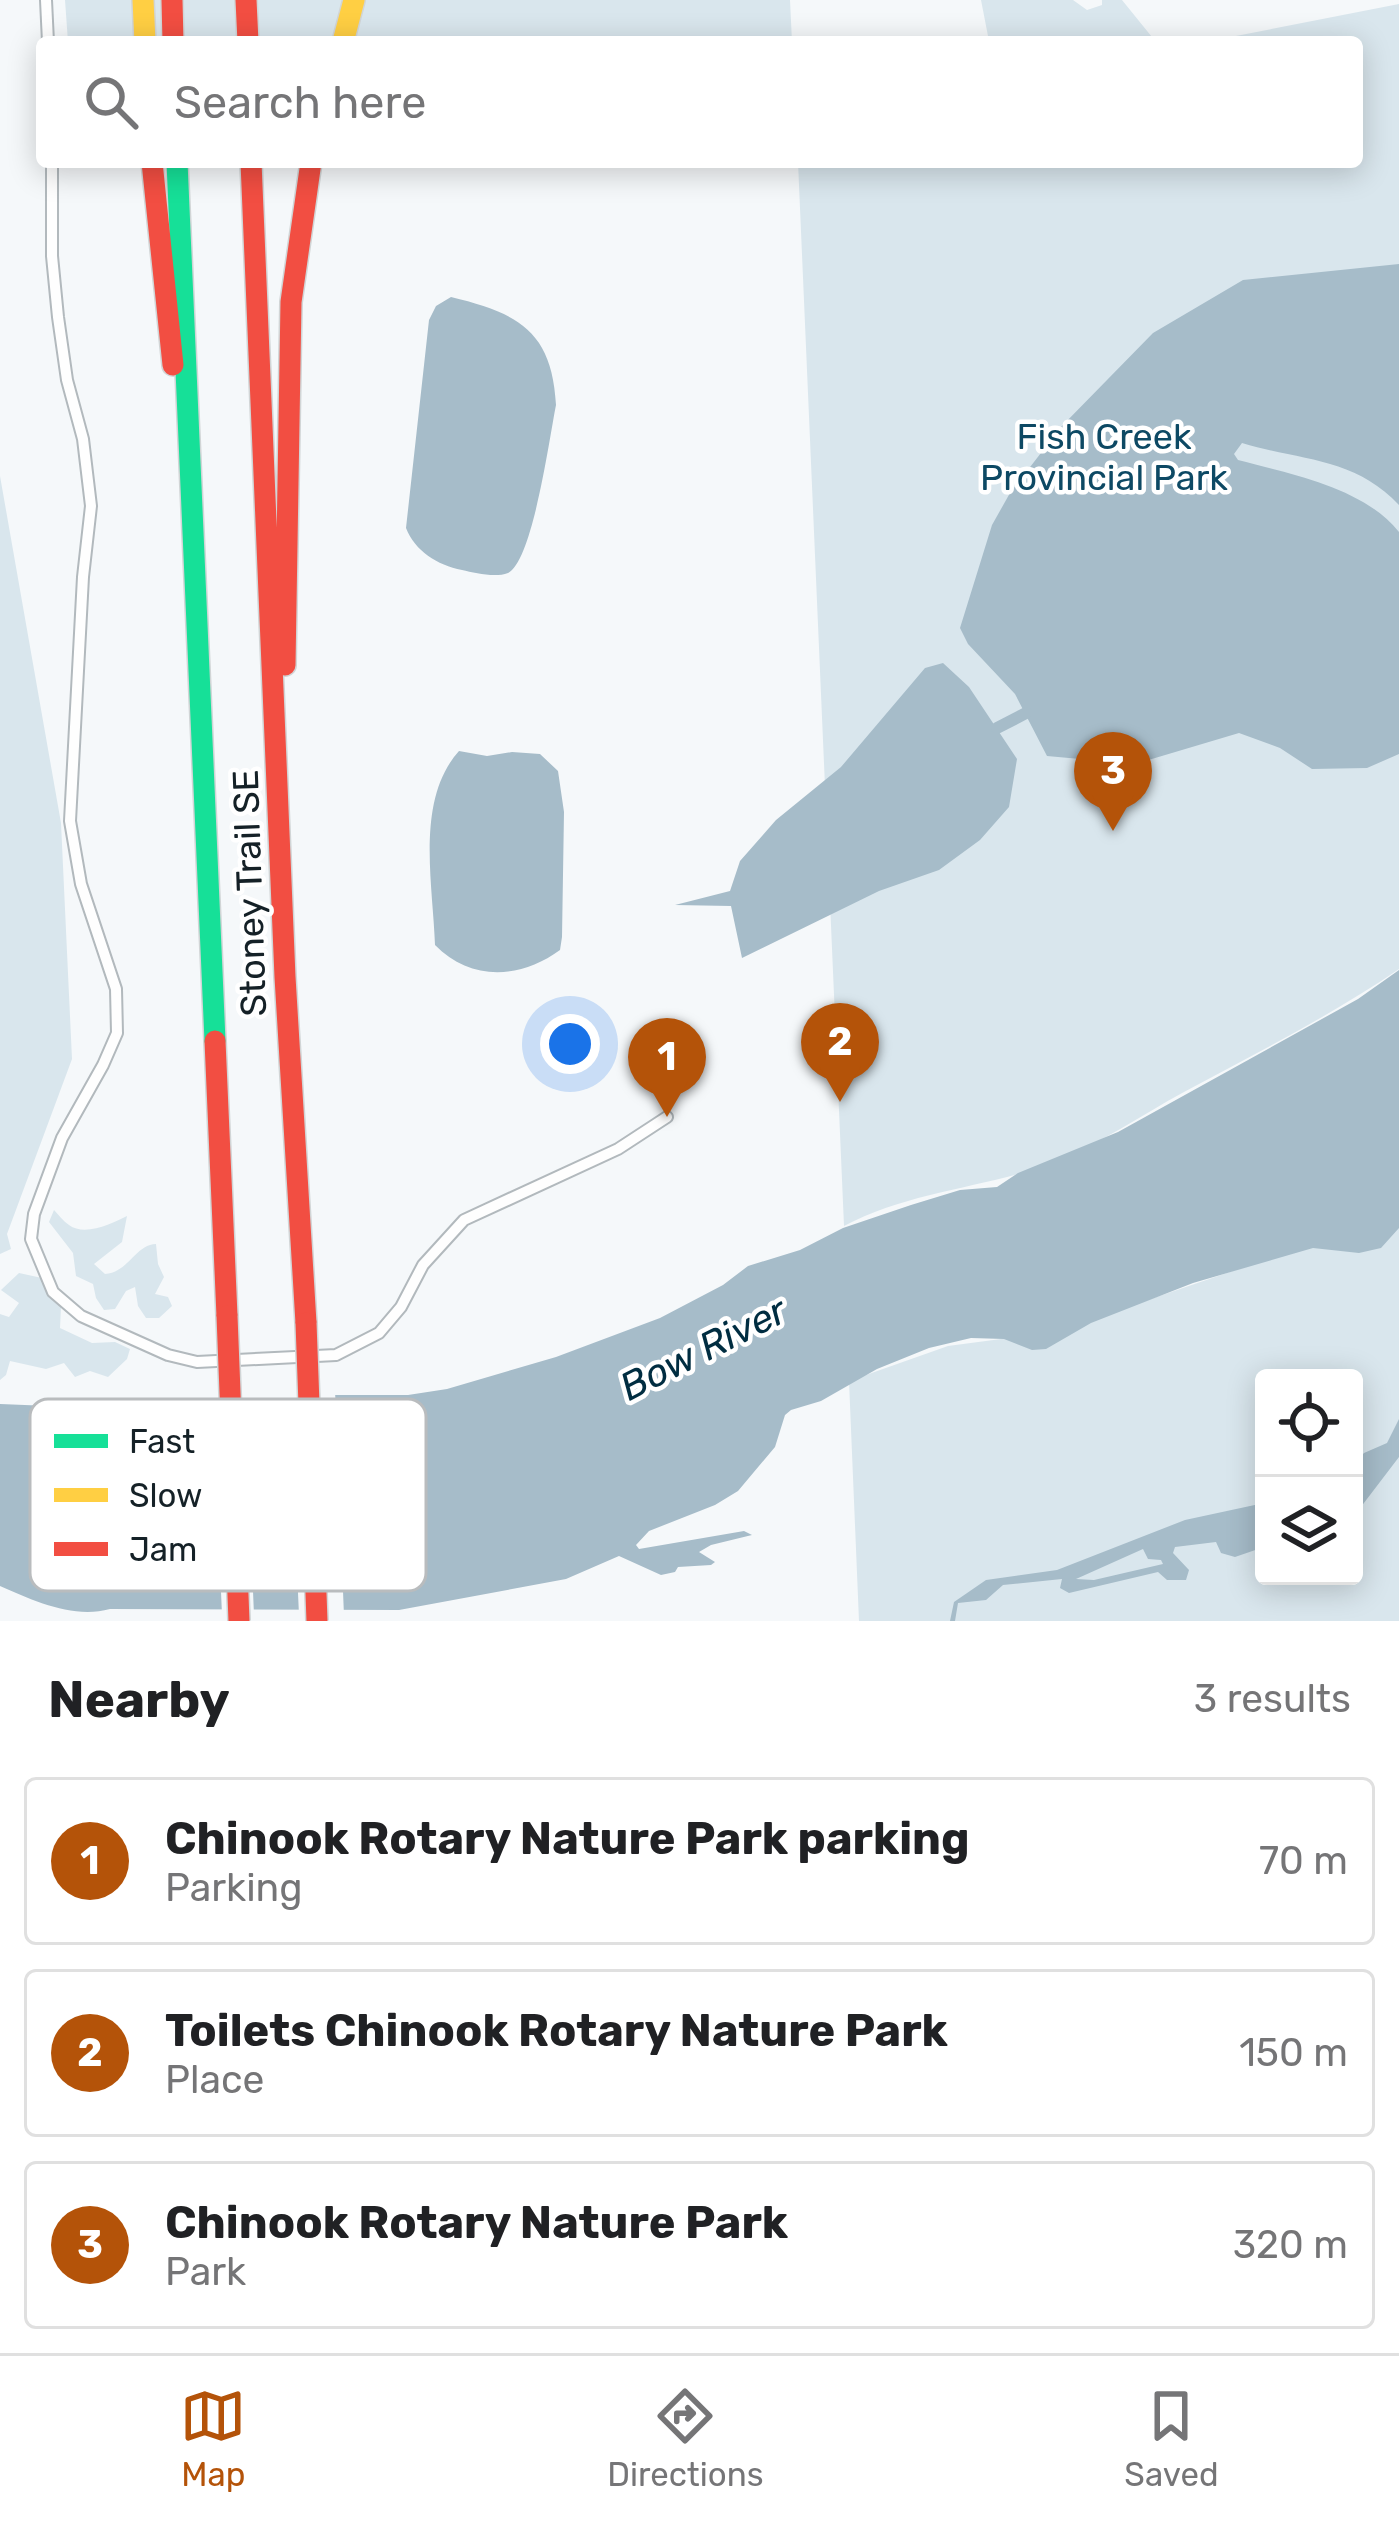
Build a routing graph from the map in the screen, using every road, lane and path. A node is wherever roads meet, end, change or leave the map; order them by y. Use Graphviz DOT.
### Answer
graph roads {
  1 [pos="46,0"];
  2 [pos="143,0"];
  3 [pos="172,0"];
  4 [pos="248,0"];
  5 [pos="354,0"];
  6 [pos="48,36"];
  7 [pos="145,36"];
  8 [pos="173,36"];
  9 [pos="248,36"];
  10 [pos="345,36"];
  11 [pos="52,168"];
  12 [pos="153,168"];
  13 [pos="177,168"];
  14 [pos="251,168"];
  15 [pos="310,168"];
  16 [pos="188,460"];
  17 [pos="278,791"];
  18 [pos="667,1117"];
  19 [pos="230,1399"];
  20 [pos="309,1399"];
  21 [pos="238,1591"];
  22 [pos="316,1591"];
  23 [pos="239,1621"];
  24 [pos="317,1621"];
  1 -- 6 [label="street"];
  2 -- 7 [label="highway"];
  3 -- 8 [label="highway"];
  4 -- 9 [label="highway"];
  5 -- 10 [label="highway"];
  11 -- 18 [label="street"];
  12 -- 16 [label="highway"];
  13 -- 16 [label="highway, Stoney Trail SE"];
  14 -- 17 [label="highway, Stoney Trail SE"];
  15 -- 17 [label="highway"];
  16 -- 19 [label="highway, Stoney Trail SE, bridge"];
  17 -- 20 [label="highway, Stoney Trail SE, bridge"];
  21 -- 23 [label="highway, Stoney Trail SE, bridge"];
  22 -- 24 [label="highway, Stoney Trail SE, bridge"];
}
